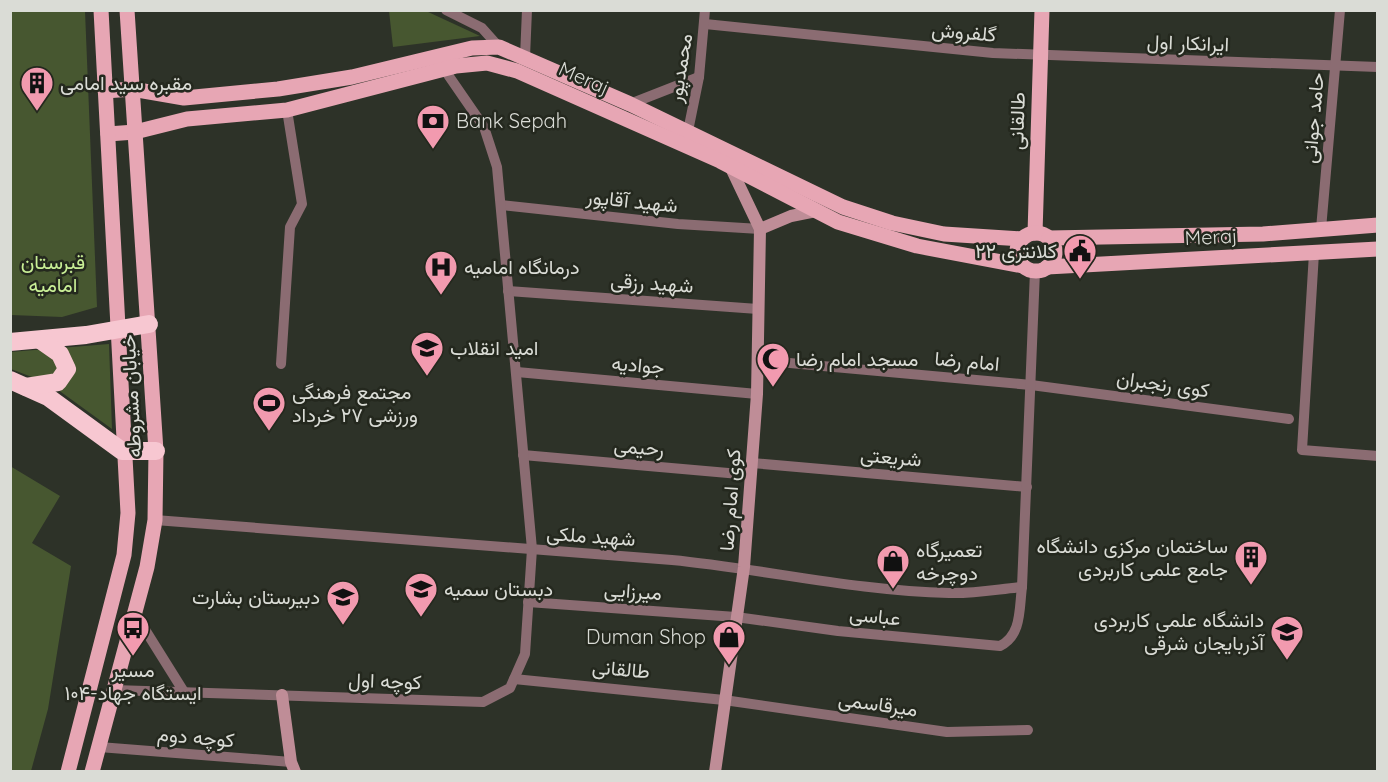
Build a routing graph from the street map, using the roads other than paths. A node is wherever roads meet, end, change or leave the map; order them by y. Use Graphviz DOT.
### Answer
graph roads {
  1 [pos="101,10"];
  2 [pos="127,10"];
  3 [pos="446,10"];
  4 [pos="527,10"];
  5 [pos="705,10"];
  6 [pos="1042,10"];
  7 [pos="1340,10"];
  8 [pos="705,24"];
  9 [pos="499,47"];
  10 [pos="1040,56"];
  11 [pos="525,57"];
  12 [pos="1335,66"];
  13 [pos="1377,67"];
  14 [pos="444,69"];
  15 [pos="699,77"];
  16 [pos="132,89"];
  17 [pos="105,91"];
  18 [pos="184,98"];
  19 [pos="630,104"];
  20 [pos="287,110"];
  21 [pos="187,119"];
  22 [pos="688,131"];
  23 [pos="135,132"];
  24 [pos="108,134"];
  25 [pos="730,166"];
  26 [pos="501,206"];
  27 [pos="816,211"];
  28 [pos="1377,225"];
  29 [pos="760,229"];
  30 [pos="1321,229"];
  31 [pos="1035,236"];
  32 [pos="1377,249"];
  33 [pos="1314,253"];
  34 [pos="1035,268"];
  35 [pos="508,291"];
  36 [pos="758,309"];
  37 [pos="149,324"];
  38 [pos="117,331"];
  39 [pos="40,340"];
  40 [pos="10,342"];
  41 [pos="757,360"];
  42 [pos="281,364"];
  43 [pos="517,372"];
  44 [pos="18,384"];
  45 [pos="1031,385"];
  46 [pos="757,394"];
  47 [pos="1289,419"];
  48 [pos="123,451"];
  49 [pos="156,451"];
  50 [pos="523,455"];
  51 [pos="1377,456"];
  52 [pos="751,469"];
  53 [pos="1027,487"];
  54 [pos="155,520"];
  55 [pos="532,549"];
  56 [pos="744,567"];
  57 [pos="1023,587"];
  58 [pos="528,602"];
  59 [pos="134,612"];
  60 [pos="736,617"];
  61 [pos="514,679"];
  62 [pos="114,690"];
  63 [pos="184,692"];
  64 [pos="282,695"];
  65 [pos="723,700"];
  66 [pos="1028,730"];
  67 [pos="99,747"];
  68 [pos="293,767"];
  69 [pos="68,771"];
  70 [pos="92,771"];
  71 [pos="716,771"];
  1 -- 17 [label="main road, خیابان مشروطه"];
  2 -- 16 [label="main road, خیابان مشروطه"];
  3 -- 9 [label="street"];
  4 -- 11 [label="street"];
  5 -- 8 [label="street, محمدپور"];
  6 -- 10 [label="main road, طالقانی"];
  7 -- 12 [label="street, حامد جوانی"];
  8 -- 10 [label="street, گلفروش"];
  8 -- 15 [label="street, محمدپور"];
  9 -- 11 [label="main road, Meraj"];
  9 -- 18 [label="main road, Meraj"];
  10 -- 12 [label="street, ایرانکار اول"];
  10 -- 31 [label="main road, طالقانی"];
  11 -- 19 [label="main road, Meraj"];
  12 -- 13 [label="street, ایرانکار اول"];
  12 -- 30 [label="street, حامد جوانی"];
  14 -- 20 [label="main road, Meraj"];
  14 -- 25 [label="main road, Meraj"];
  14 -- 26 [label="street, کوچه اول"];
  15 -- 19 [label="street"];
  15 -- 22 [label="street, محمدپور"];
  16 -- 17 [label="main road, Meraj"];
  16 -- 18 [label="main road, Meraj"];
  16 -- 23 [label="main road, خیابان مشروطه"];
  17 -- 24 [label="main road, خیابان مشروطه"];
  18 -- 21 [label="main road"];
  19 -- 22 [label="main road, Meraj"];
  20 -- 21 [label="main road, Meraj"];
  20 -- 42 [label="street"];
  21 -- 23 [label="main road, Meraj"];
  22 -- 31 [label="main road, Meraj"];
  23 -- 24 [label="main road, Meraj"];
  23 -- 37 [label="main road, خیابان مشروطه"];
  24 -- 38 [label="main road, خیابان مشروطه"];
  25 -- 27 [label="main road, Meraj"];
  25 -- 29 [label="street"];
  26 -- 29 [label="street, شهید آقاپور"];
  26 -- 35 [label="street, کوچه اول"];
  27 -- 29 [label="street"];
  27 -- 34 [label="main road, Meraj"];
  28 -- 30 [label="main road, Meraj"];
  29 -- 36 [label="street, کوی امام رضا"];
  30 -- 31 [label="main road, Meraj"];
  31 -- 34 [label="main road"];
  31 -- 34 [label="main road"];
  32 -- 33 [label="main road, Meraj"];
  33 -- 34 [label="main road, Meraj"];
  33 -- 51 [label="street"];
  34 -- 45 [label="street"];
  35 -- 36 [label="street, شهید رزقی"];
  35 -- 43 [label="street, کوچه اول"];
  36 -- 41 [label="street, کوی امام رضا"];
  37 -- 38 [label="highway"];
  37 -- 49 [label="main road, خیابان مشروطه"];
  38 -- 39 [label="highway"];
  38 -- 48 [label="main road, خیابان مشروطه"];
  39 -- 40 [label="highway"];
  39 -- 44 [label="highway"];
  41 -- 45 [label="street, امام رضا"];
  41 -- 46 [label="street, کوی امام رضا"];
  43 -- 46 [label="street, جوادیه"];
  43 -- 50 [label="street, کوچه اول"];
  44 -- 48 [label="highway"];
  45 -- 47 [label="street, کوی رنجبران"];
  45 -- 53 [label="street"];
  46 -- 52 [label="street, کوی امام رضا"];
  48 -- 49 [label="highway"];
  48 -- 69 [label="main road, خیابان مشروطه"];
  49 -- 54 [label="main road, خیابان مشروطه"];
  50 -- 52 [label="street, رحیمی"];
  50 -- 55 [label="street, کوچه اول"];
  52 -- 53 [label="street, شریعتی"];
  52 -- 56 [label="street, کوی امام رضا"];
  53 -- 57 [label="street"];
  54 -- 55 [label="street, شهید ملکی"];
  54 -- 59 [label="main road, خیابان مشروطه"];
  55 -- 56 [label="street, شهید ملکی"];
  55 -- 58 [label="street, کوچه اول"];
  56 -- 57 [label="street, شهید ملکی"];
  56 -- 60 [label="street, کوی امام رضا"];
  57 -- 60 [label="street, عباسی"];
  58 -- 60 [label="street, میرزایی"];
  58 -- 61 [label="street, کوچه اول"];
  59 -- 62 [label="main road, خیابان مشروطه"];
  59 -- 63 [label="street"];
  60 -- 65 [label="street, کوی امام رضا"];
  61 -- 64 [label="street, کوچه اول"];
  61 -- 65 [label="street, طالقانی"];
  62 -- 63 [label="street, کوچه اول"];
  62 -- 67 [label="main road, خیابان مشروطه"];
  63 -- 64 [label="street, کوچه اول"];
  64 -- 68 [label="street"];
  65 -- 66 [label="street, میرقاسمی"];
  65 -- 71 [label="street, کوی امام رضا"];
  67 -- 68 [label="street, کوچه دوم"];
  67 -- 70 [label="main road, خیابان مشروطه"];
}
